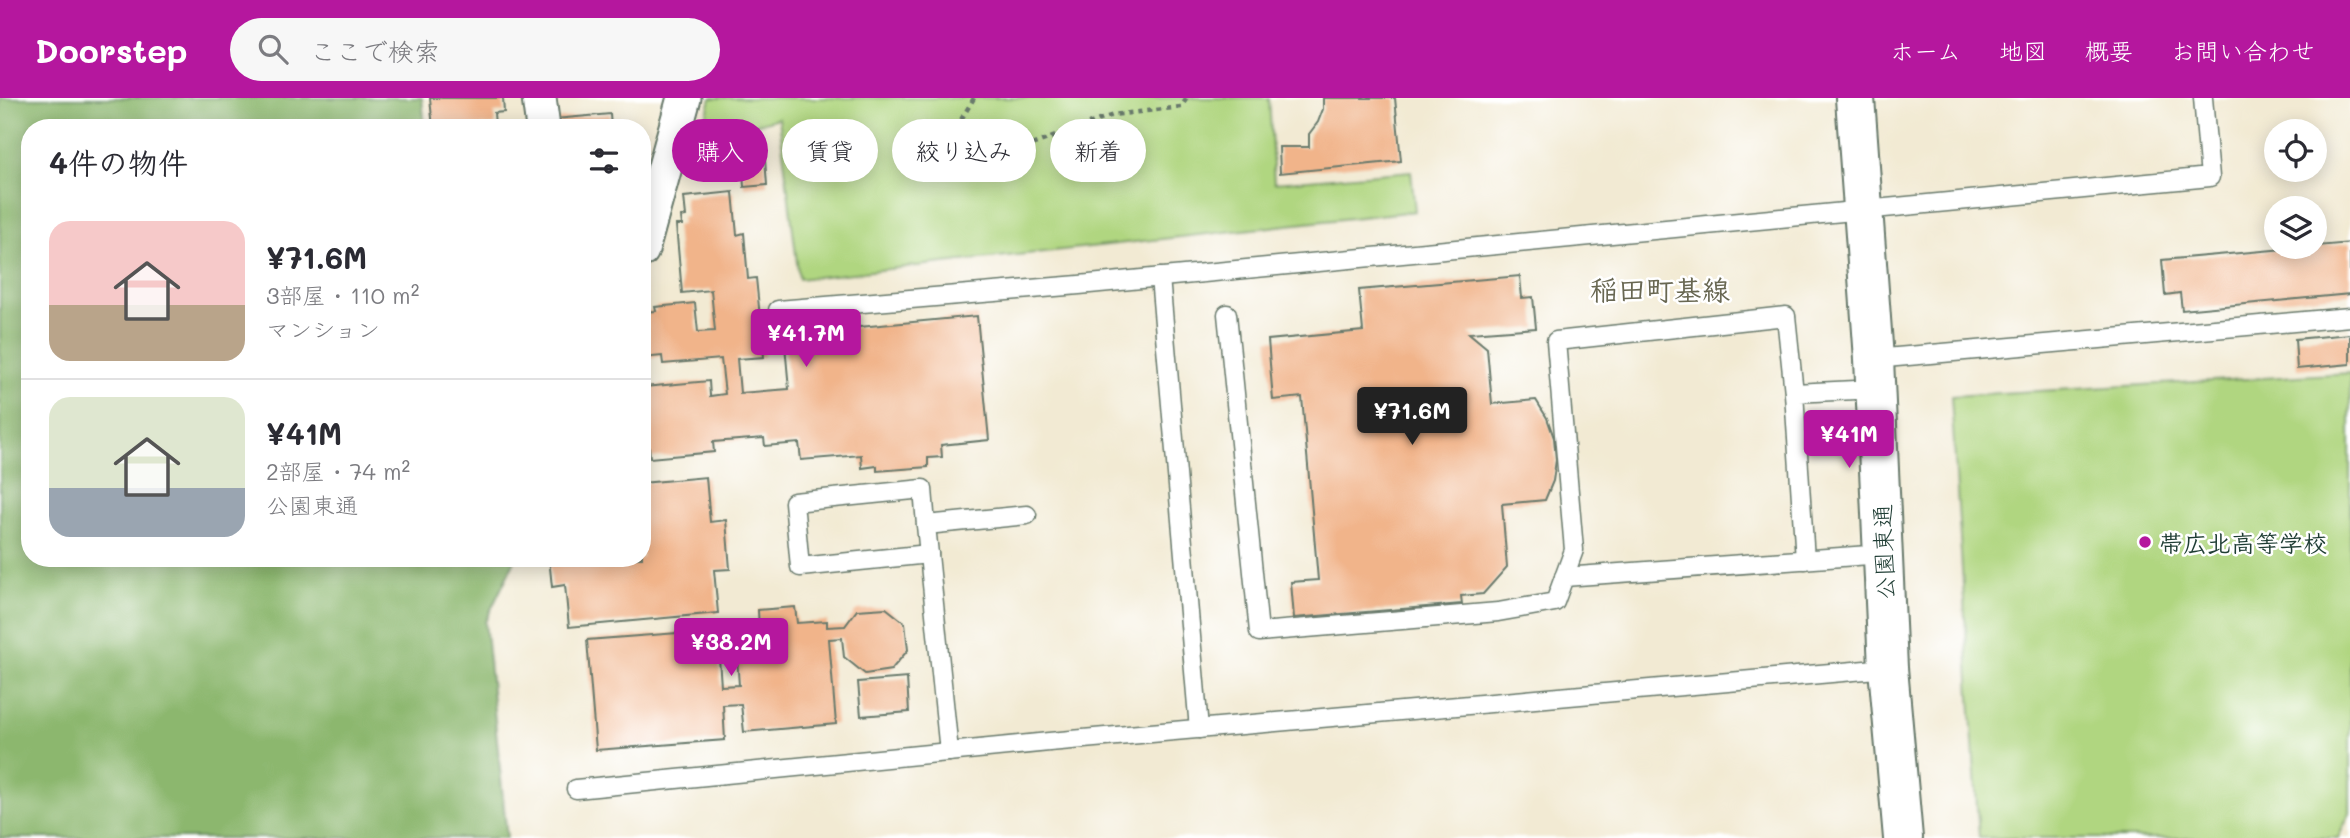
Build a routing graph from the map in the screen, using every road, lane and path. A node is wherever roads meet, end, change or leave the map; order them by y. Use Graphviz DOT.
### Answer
graph roads {
  1 [pos="539,98"];
  2 [pos="684,98"];
  3 [pos="974,98"];
  4 [pos="1187,98"];
  5 [pos="1855,98"];
  6 [pos="2203,98"];
  7 [pos="542,119"];
  8 [pos="1863,211"];
  9 [pos="651,217"];
  10 [pos="1160,277"];
  11 [pos="778,310"];
  12 [pos="1227,314"];
  13 [pos="2350,317"];
  14 [pos="1875,374"];
  15 [pos="1794,393"];
  16 [pos="1027,515"];
  17 [pos="926,525"];
  18 [pos="929,554"];
  19 [pos="1883,554"];
  20 [pos="1805,560"];
  21 [pos="1564,577"];
  22 [pos="1888,668"];
  23 [pos="1199,729"];
  24 [pos="949,752"];
  25 [pos="576,789"];
  26 [pos="1903,838"];
  1 -- 7 [label="street"];
  2 -- 9 [label="street"];
  3 -- 4 [label="path"];
  5 -- 8 [label="street, 公園東通"];
  6 -- 8 [label="lane"];
  8 -- 10 [label="lane"];
  8 -- 14 [label="street, 公園東通"];
  10 -- 11 [label="lane"];
  10 -- 23 [label="lane"];
  12 -- 21 [label="lane"];
  13 -- 14 [label="lane"];
  14 -- 15 [label="lane"];
  14 -- 19 [label="street, 公園東通"];
  15 -- 20 [label="lane"];
  15 -- 21 [label="lane"];
  16 -- 17 [label="lane"];
  17 -- 18 [label="lane"];
  17 -- 18 [label="lane"];
  18 -- 24 [label="lane"];
  19 -- 20 [label="lane"];
  19 -- 22 [label="street, 公園東通"];
  20 -- 21 [label="lane"];
  22 -- 23 [label="lane"];
  22 -- 26 [label="street, 公園東通"];
  23 -- 24 [label="lane"];
  24 -- 25 [label="lane"];
}
